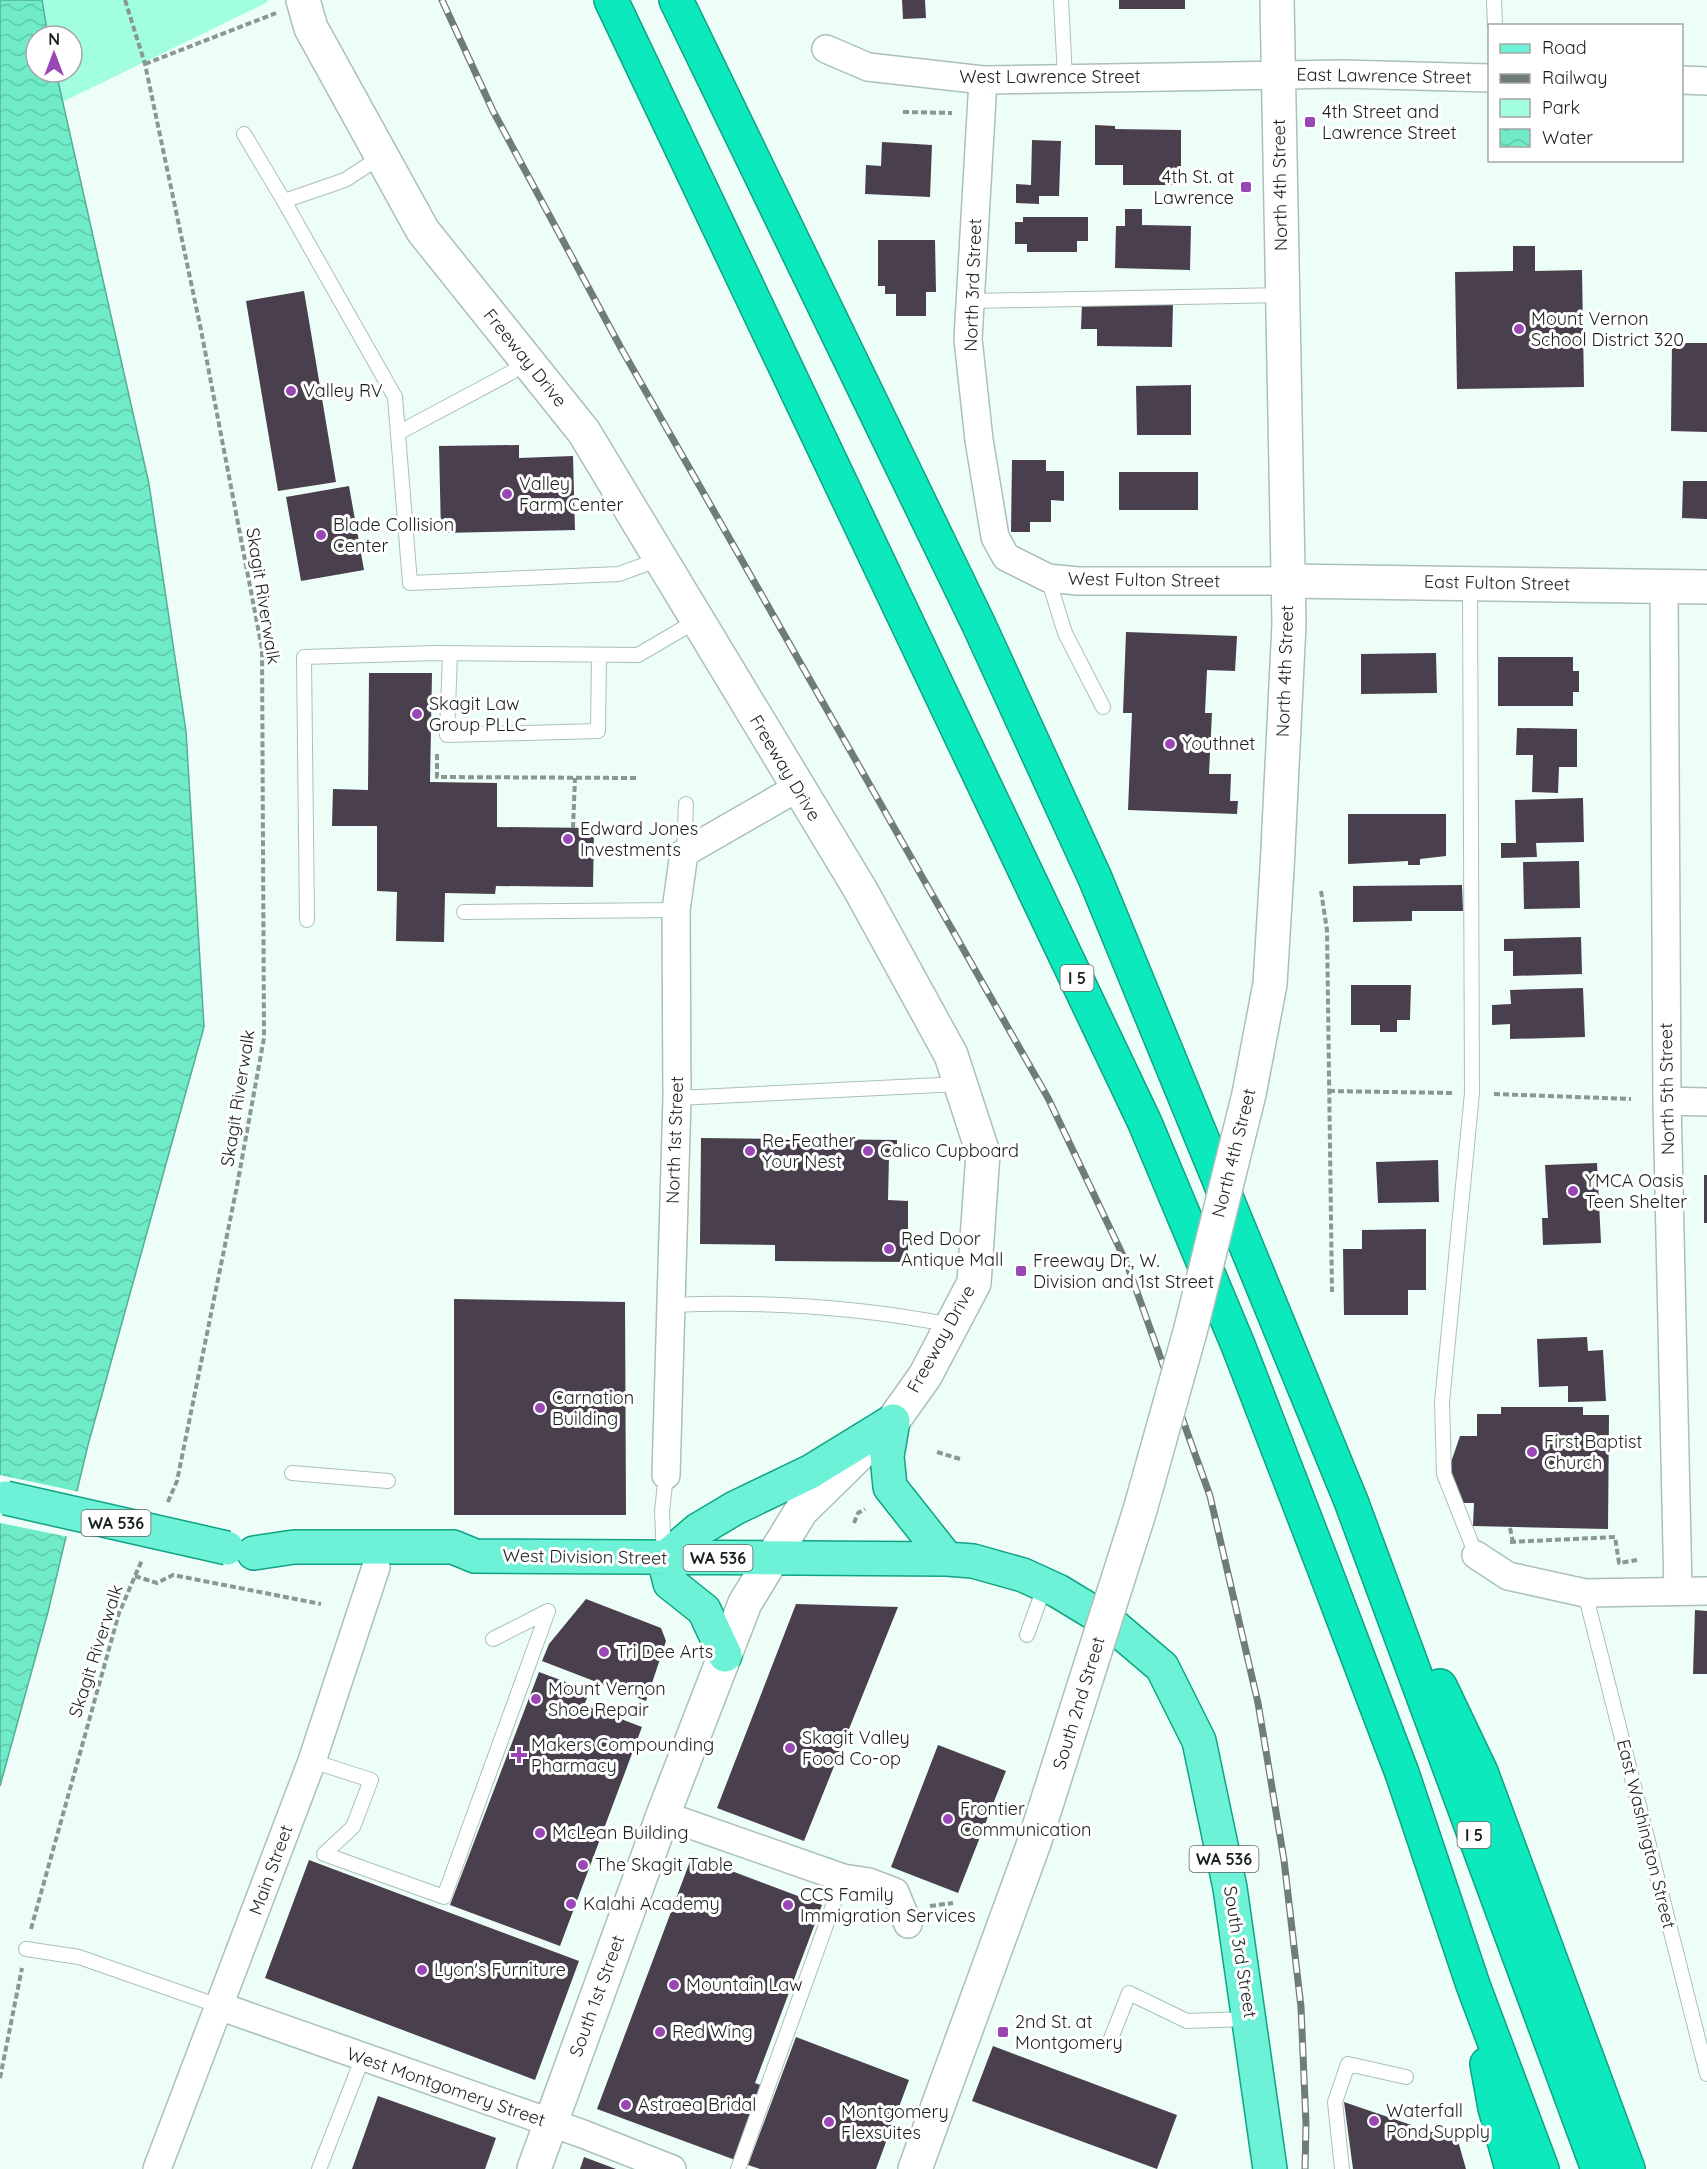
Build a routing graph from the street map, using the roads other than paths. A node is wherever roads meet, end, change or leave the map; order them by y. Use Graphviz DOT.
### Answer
graph roads {
  1 [pos="612,0"];
  2 [pos="676,0"];
  3 [pos="1061,0"];
  4 [pos="1277,0"];
  5 [pos="1494,0"];
  6 [pos="291,6"];
  7 [pos="1495,24"];
  8 [pos="826,49"];
  9 [pos="1278,75"];
  10 [pos="1065,78"];
  11 [pos="1488,78"];
  12 [pos="983,80"];
  13 [pos="1683,80"];
  14 [pos="1707,81"];
  15 [pos="244,134"];
  16 [pos="382,156"];
  17 [pos="284,201"];
  18 [pos="1282,295"];
  19 [pos="971,301"];
  20 [pos="526,360"];
  21 [pos="398,433"];
  22 [pos="1006,557"];
  23 [pos="660,559"];
  24 [pos="1048,578"];
  25 [pos="1287,581"];
  26 [pos="1470,583"];
  27 [pos="1664,586"];
  28 [pos="1707,587"];
  29 [pos="696,621"];
  30 [pos="450,654"];
  31 [pos="600,656"];
  32 [pos="1103,707"];
  33 [pos="797,788"];
  34 [pos="686,804"];
  35 [pos="684,853"];
  36 [pos="676,910"];
  37 [pos="464,912"];
  38 [pos="307,920"];
  39 [pos="960,1084"];
  40 [pos="677,1098"];
  41 [pos="1667,1101"];
  42 [pos="1707,1102"];
  43 [pos="671,1305"];
  44 [pos="953,1326"];
  45 [pos="1190,1332"];
  46 [pos="893,1421"];
  47 [pos="292,1473"];
  48 [pos="666,1475"];
  49 [pos="388,1481"];
  50 [pos="0,1497"];
  51 [pos="1351,1501"];
  52 [pos="240,1551"];
  53 [pos="1476,1555"];
  54 [pos="475,1556"];
  55 [pos="664,1558"];
  56 [pos="771,1558"];
  57 [pos="947,1558"];
  58 [pos="376,1567"];
  59 [pos="1045,1585"];
  60 [pos="1678,1591"];
  61 [pos="1707,1591"];
  62 [pos="1585,1593"];
  63 [pos="1027,1635"];
  64 [pos="493,1639"];
  65 [pos="725,1655"];
  66 [pos="312,1761"];
  67 [pos="663,1815"];
  68 [pos="843,1878"];
  69 [pos="917,1915"];
  70 [pos="26,1948"];
  71 [pos="1473,1985"];
  72 [pos="219,2006"];
  73 [pos="1250,2019"];
  74 [pos="1110,2041"];
  75 [pos="363,2057"];
  76 [pos="1707,2074"];
  77 [pos="1406,2077"];
  78 [pos="550,2123"];
  79 [pos="157,2169"];
  80 [pos="319,2169"];
  81 [pos="534,2169"];
  82 [pos="672,2169"];
  83 [pos="738,2169"];
  84 [pos="915,2169"];
  85 [pos="1270,2169"];
  86 [pos="1342,2169"];
  87 [pos="1512,2169"];
  88 [pos="1542,2169"];
  89 [pos="1598,2169"];
  90 [pos="1628,2169"];
  1 -- 71 [label="highway, I 5"];
  2 -- 51 [label="highway, I 5"];
  3 -- 10 [label="lane"];
  4 -- 9 [label="street, North 4th Street"];
  5 -- 7 [label="lane"];
  6 -- 16 [label="street, Freeway Drive"];
  8 -- 12 [label="street, West Lawrence Street"];
  9 -- 10 [label="street, West Lawrence Street"];
  9 -- 11 [label="street, East Lawrence Street"];
  9 -- 18 [label="street, North 4th Street"];
  10 -- 12 [label="street, West Lawrence Street"];
  12 -- 19 [label="street, North 3rd Street"];
  13 -- 14 [label="street"];
  15 -- 17 [label="lane"];
  16 -- 17 [label="lane"];
  16 -- 20 [label="street, Freeway Drive"];
  17 -- 21 [label="lane"];
  18 -- 19 [label="lane"];
  18 -- 25 [label="street, North 4th Street"];
  19 -- 22 [label="street, North 3rd Street"];
  20 -- 21 [label="lane"];
  20 -- 23 [label="street, Freeway Drive"];
  21 -- 23 [label="lane"];
  22 -- 24 [label="street, West Fulton Street"];
  23 -- 29 [label="street, Freeway Drive"];
  24 -- 25 [label="street, West Fulton Street"];
  24 -- 32 [label="lane"];
  25 -- 26 [label="street, East Fulton Street"];
  25 -- 45 [label="street, North 4th Street, bridge"];
  26 -- 27 [label="street, East Fulton Street"];
  26 -- 53 [label="lane"];
  27 -- 28 [label="street, East Fulton Street"];
  27 -- 41 [label="street, North 5th Street"];
  29 -- 31 [label="lane"];
  29 -- 33 [label="street, Freeway Drive"];
  30 -- 31 [label="lane"];
  30 -- 31 [label="lane"];
  30 -- 38 [label="lane"];
  33 -- 35 [label="street"];
  33 -- 39 [label="street, Freeway Drive"];
  34 -- 35 [label="lane"];
  35 -- 36 [label="street, North 1st Street"];
  36 -- 37 [label="lane"];
  36 -- 40 [label="street, North 1st Street"];
  39 -- 40 [label="lane"];
  39 -- 44 [label="street, Freeway Drive"];
  40 -- 43 [label="street, North 1st Street"];
  41 -- 42 [label="street"];
  41 -- 60 [label="street, North 5th Street"];
  43 -- 44 [label="lane"];
  43 -- 48 [label="street, North 1st Street"];
  44 -- 46 [label="street, Freeway Drive"];
  45 -- 84 [label="street, South 2nd Street, bridge"];
  46 -- 55 [label="main road"];
  46 -- 56 [label="street, Freeway Drive"];
  46 -- 57 [label="main road"];
  47 -- 49 [label="lane"];
  48 -- 55 [label="lane, North 1st Street"];
  50 -- 52 [label="main road, West Division Street / WA 536, bridge"];
  51 -- 89 [label="highway, I 5"];
  51 -- 90 [label="highway"];
  52 -- 54 [label="main road, West Division Street / WA 536"];
  52 -- 58 [label="main road, West Division Street / WA 536"];
  53 -- 62 [label="street"];
  54 -- 55 [label="main road, West Division Street / WA 536"];
  54 -- 58 [label="main road, West Division Street / WA 536"];
  55 -- 56 [label="main road, West Division Street / WA 536"];
  55 -- 65 [label="main road"];
  56 -- 57 [label="main road, West Division Street / WA 536"];
  56 -- 65 [label="street, South 1st Street"];
  57 -- 59 [label="main road, South 3rd Street / WA 536"];
  58 -- 66 [label="street, Main Street"];
  59 -- 63 [label="lane"];
  59 -- 73 [label="main road, South 3rd Street / WA 536"];
  60 -- 61 [label="street"];
  60 -- 62 [label="street"];
  62 -- 76 [label="lane, East Washington Street"];
  64 -- 66 [label="lane"];
  65 -- 67 [label="street, South 1st Street"];
  66 -- 72 [label="street, Main Street"];
  67 -- 68 [label="street"];
  67 -- 78 [label="street, South 1st Street"];
  68 -- 69 [label="street"];
  68 -- 83 [label="lane"];
  70 -- 72 [label="lane"];
  71 -- 87 [label="highway"];
  71 -- 88 [label="highway, I 5"];
  72 -- 75 [label="street, West Montgomery Street"];
  72 -- 79 [label="street, Main Street"];
  73 -- 74 [label="lane"];
  73 -- 85 [label="main road, South 3rd Street / WA 536"];
  75 -- 78 [label="street, West Montgomery Street"];
  75 -- 80 [label="lane"];
  77 -- 86 [label="lane"];
  78 -- 81 [label="street, South 1st Street"];
  78 -- 82 [label="street, West Montgomery Street"];
}
